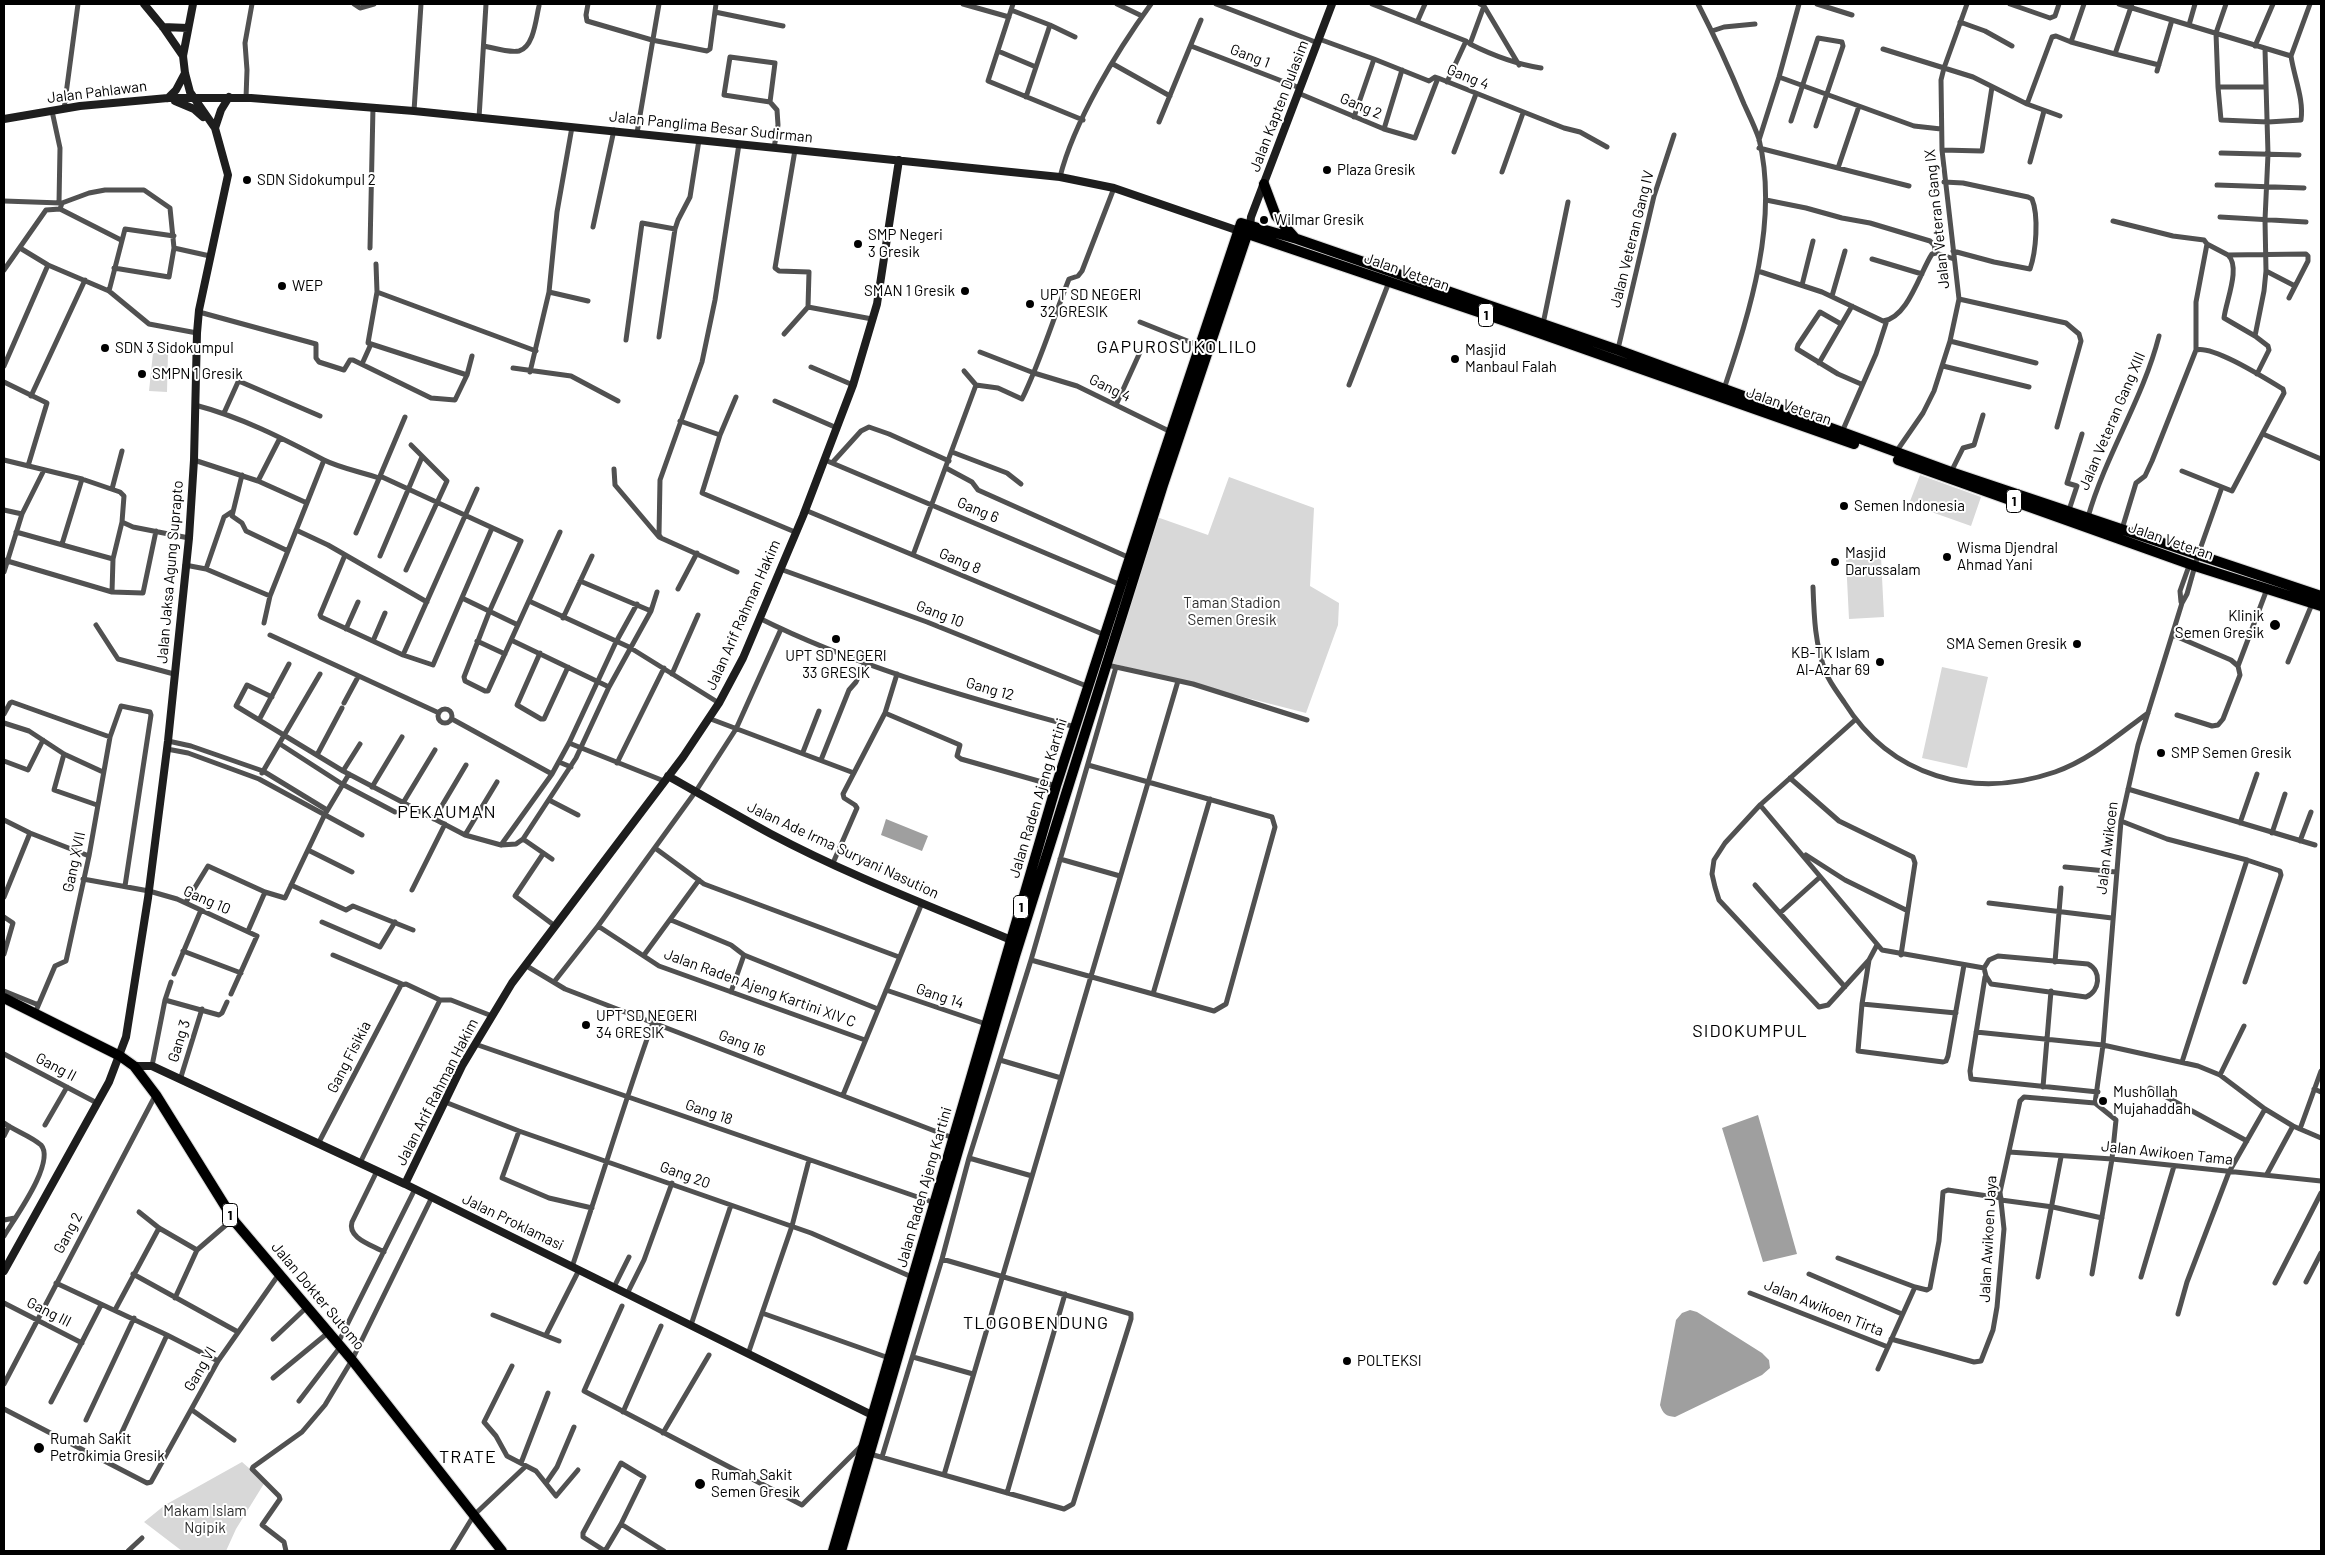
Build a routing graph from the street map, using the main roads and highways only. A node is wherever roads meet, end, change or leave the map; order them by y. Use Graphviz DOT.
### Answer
graph roads {
  1 [pos="144,4"];
  2 [pos="193,4"];
  3 [pos="1332,4"];
  4 [pos="163,27"];
  5 [pos="188,28"];
  6 [pos="183,56"];
  7 [pos="184,73"];
  8 [pos="229,97"];
  9 [pos="168,98"];
  10 [pos="195,98"];
  11 [pos="4,119"];
  12 [pos="215,128"];
  13 [pos="899,160"];
  14 [pos="1264,184"];
  15 [pos="1245,226"];
  16 [pos="1297,239"];
  17 [pos="1665,372"];
  18 [pos="1705,387"];
  19 [pos="2194,560"];
  20 [pos="2321,596"];
  21 [pos="2317,605"];
  22 [pos="666,778"];
  23 [pos="1011,940"];
  24 [pos="1006,972"];
  25 [pos="1001,989"];
  26 [pos="4,998"];
  27 [pos="120,1056"];
  28 [pos="134,1066"];
  29 [pos="405,1184"];
  30 [pos="4,1271"];
  31 [pos="874,1416"];
  32 [pos="502,1551"];
  33 [pos="833,1551"];
  34 [pos="841,1551"];
  1 -- 4 [label="main road"];
  2 -- 5 [label="main road"];
  3 -- 14 [label="main road, Jalan Kapten Dulasim"];
  4 -- 5 [label="main road"];
  4 -- 6 [label="main road"];
  5 -- 6 [label="main road"];
  6 -- 7 [label="main road"];
  7 -- 8 [label="main road"];
  7 -- 9 [label="main road"];
  7 -- 10 [label="main road, Jalan Jaksa Agung Suprapto"];
  8 -- 10 [label="main road, Jalan Panglima Besar Sudirman"];
  8 -- 12 [label="main road"];
  8 -- 13 [label="main road, Jalan Panglima Besar Sudirman"];
  9 -- 10 [label="main road, Jalan Pahlawan"];
  9 -- 11 [label="main road, Jalan Pahlawan"];
  9 -- 12 [label="main road"];
  10 -- 12 [label="main road, Jalan Jaksa Agung Suprapto"];
  12 -- 27 [label="main road, Jalan Jaksa Agung Suprapto"];
  13 -- 15 [label="main road, Jalan Panglima Besar Sudirman"];
  13 -- 22 [label="main road, Jalan Arif Rahman Hakim"];
  14 -- 15 [label="main road, Jalan Kapten Dulasim"];
  14 -- 16 [label="highway"];
  15 -- 16 [label="highway, Jalan Veteran / 1"];
  15 -- 17 [label="highway, Jalan Veteran / 1"];
  15 -- 23 [label="highway, Jalan Raden Ajeng Kartini / 1"];
  15 -- 24 [label="highway, Jalan Raden Ajeng Kartini / 1"];
  16 -- 17 [label="highway, Jalan Veteran / 1"];
  17 -- 18 [label="highway, Jalan Veteran / 1"];
  18 -- 19 [label="highway, Jalan Veteran / 1"];
  18 -- 19 [label="highway, Jalan Veteran / 1"];
  19 -- 20 [label="highway, Jalan Veteran / 1"];
  19 -- 21 [label="highway, Jalan Veteran / 1"];
  22 -- 23 [label="main road, Jalan Ade Irma Suryani Nasution"];
  22 -- 29 [label="main road, Jalan Arif Rahman Hakim"];
  23 -- 24 [label="highway, Jalan Raden Ajeng Kartini / 1"];
  24 -- 25 [label="highway, Jalan Raden Ajeng Kartini / 1"];
  25 -- 31 [label="highway, Jalan Raden Ajeng Kartini / 1"];
  25 -- 34 [label="highway, Jalan Raden Ajeng Kartini / 1"];
  26 -- 27 [label="highway, 1"];
  27 -- 28 [label="highway, Jalan Dokter Sutomo / 1"];
  27 -- 30 [label="main road, Jalan Jaksa Agung Suprapto"];
  28 -- 29 [label="main road, Jalan Proklamasi"];
  28 -- 32 [label="highway, Jalan Dokter Sutomo / 1"];
  29 -- 31 [label="main road, Jalan Proklamasi"];
  31 -- 33 [label="highway, Jalan Raden Ajeng Kartini / 1"];
}
